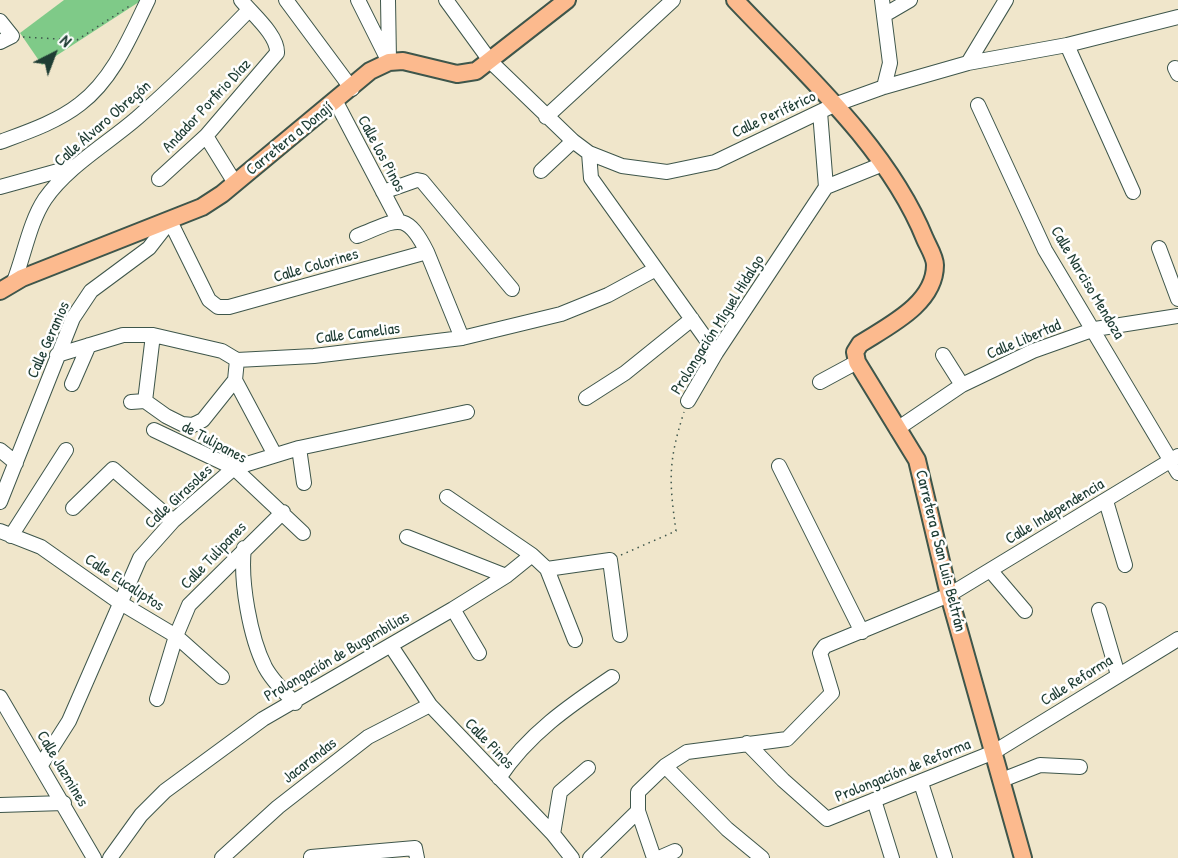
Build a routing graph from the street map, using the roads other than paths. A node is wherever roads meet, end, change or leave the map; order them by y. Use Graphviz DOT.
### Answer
graph roads {
  1 [pos="148,0"];
  2 [pos="286,0"];
  3 [pos="358,0"];
  4 [pos="388,0"];
  5 [pos="446,0"];
  6 [pos="567,0"];
  7 [pos="673,0"];
  8 [pos="735,0"];
  9 [pos="882,0"];
  10 [pos="910,0"];
  11 [pos="1006,0"];
  12 [pos="245,5"];
  13 [pos="886,14"];
  14 [pos="1178,17"];
  15 [pos="0,21"];
  16 [pos="6,39"];
  17 [pos="1067,45"];
  18 [pos="389,62"];
  19 [pos="491,62"];
  20 [pos="968,63"];
  21 [pos="884,87"];
  22 [pos="352,89"];
  23 [pos="336,102"];
  24 [pos="978,105"];
  25 [pos="827,108"];
  26 [pos="546,117"];
  27 [pos="206,136"];
  28 [pos="573,141"];
  29 [pos="0,142"];
  30 [pos="589,153"];
  31 [pos="884,164"];
  32 [pos="76,166"];
  33 [pos="541,171"];
  34 [pos="159,179"];
  35 [pos="236,183"];
  36 [pos="0,187"];
  37 [pos="826,187"];
  38 [pos="383,192"];
  39 [pos="1133,192"];
  40 [pos="398,220"];
  41 [pos="170,221"];
  42 [pos="357,236"];
  43 [pos="1160,248"];
  44 [pos="427,252"];
  45 [pos="656,269"];
  46 [pos="6,288"];
  47 [pos="512,289"];
  48 [pos="1178,299"];
  49 [pos="1178,316"];
  50 [pos="692,319"];
  51 [pos="1095,329"];
  52 [pos="153,335"];
  53 [pos="462,338"];
  54 [pos="89,345"];
  55 [pos="716,353"];
  56 [pos="57,355"];
  57 [pos="943,355"];
  58 [pos="237,360"];
  59 [pos="857,362"];
  60 [pos="235,380"];
  61 [pos="820,382"];
  62 [pos="72,384"];
  63 [pos="962,385"];
  64 [pos="586,398"];
  65 [pos="688,401"];
  66 [pos="467,412"];
  67 [pos="897,429"];
  68 [pos="154,430"];
  69 [pos="299,448"];
  70 [pos="66,450"];
  71 [pos="0,452"];
  72 [pos="275,455"];
  73 [pos="16,463"];
  74 [pos="1176,463"];
  75 [pos="779,466"];
  76 [pos="234,468"];
  77 [pos="304,483"];
  78 [pos="447,497"];
  79 [pos="1106,501"];
  80 [pos="0,502"];
  81 [pos="76,505"];
  82 [pos="283,512"];
  83 [pos="173,521"];
  84 [pos="5,533"];
  85 [pos="303,533"];
  86 [pos="407,537"];
  87 [pos="244,548"];
  88 [pos="532,555"];
  89 [pos="1125,565"];
  90 [pos="547,569"];
  91 [pos="990,570"];
  92 [pos="506,576"];
  93 [pos="950,595"];
  94 [pos="119,602"];
  95 [pos="453,609"];
  96 [pos="1099,610"];
  97 [pos="1025,611"];
  98 [pos="862,632"];
  99 [pos="620,635"];
  100 [pos="176,636"];
  101 [pos="1178,639"];
  102 [pos="575,640"];
  103 [pos="391,646"];
  104 [pos="479,653"];
  105 [pos="1119,675"];
  106 [pos="222,676"];
  107 [pos="612,676"];
  108 [pos="0,697"];
  109 [pos="157,699"];
  110 [pos="295,703"];
  111 [pos="430,705"];
  112 [pos="4,717"];
  113 [pos="747,743"];
  114 [pos="994,752"];
  115 [pos="41,765"];
  116 [pos="665,766"];
  117 [pos="1080,767"];
  118 [pos="588,768"];
  119 [pos="499,778"];
  120 [pos="1002,780"];
  121 [pos="921,783"];
  122 [pos="874,800"];
  123 [pos="64,803"];
  124 [pos="0,805"];
  125 [pos="638,811"];
  126 [pos="553,834"];
  127 [pos="302,844"];
  128 [pos="675,851"];
  129 [pos="311,857"];
  130 [pos="94,858"];
  131 [pos="110,858"];
  132 [pos="222,858"];
  133 [pos="417,858"];
  134 [pos="572,858"];
  135 [pos="590,858"];
  136 [pos="654,858"];
  137 [pos="659,858"];
  138 [pos="762,858"];
  139 [pos="892,858"];
  140 [pos="945,858"];
  141 [pos="1023,858"];
  1 -- 29 [label="street"];
  2 -- 22 [label="street"];
  3 -- 18 [label="street"];
  4 -- 18 [label="street"];
  5 -- 19 [label="street, Calle Periférico"];
  6 -- 19 [label="main road"];
  7 -- 26 [label="street"];
  8 -- 25 [label="main road"];
  9 -- 13 [label="street"];
  10 -- 13 [label="street"];
  11 -- 20 [label="street"];
  12 -- 27 [label="street, Andador Porfirio Díaz"];
  12 -- 32 [label="street, Calle Álvaro Obregón"];
  13 -- 21 [label="street"];
  14 -- 17 [label="street, Calle Periférico"];
  15 -- 16 [label="street"];
  17 -- 20 [label="street, Calle Periférico"];
  17 -- 39 [label="street"];
  18 -- 19 [label="main road"];
  18 -- 22 [label="main road, Carretera a Donají"];
  19 -- 26 [label="street, Calle Periférico"];
  20 -- 21 [label="street, Calle Periférico"];
  21 -- 25 [label="street, Calle Periférico"];
  22 -- 23 [label="main road, Carretera a Donají"];
  23 -- 35 [label="main road, Carretera a Donají"];
  23 -- 38 [label="street, Calle los Pinos"];
  24 -- 51 [label="street, Calle Narciso Mendoza"];
  25 -- 30 [label="street, Calle Periférico"];
  25 -- 31 [label="main road"];
  25 -- 37 [label="street"];
  26 -- 28 [label="street, Calle Periférico"];
  27 -- 34 [label="street, Andador Porfirio Díaz"];
  27 -- 35 [label="street"];
  28 -- 30 [label="street, Calle Periférico"];
  28 -- 33 [label="street"];
  30 -- 45 [label="street"];
  31 -- 37 [label="street"];
  31 -- 59 [label="main road"];
  32 -- 36 [label="street"];
  32 -- 46 [label="street, Calle Álvaro Obregón"];
  35 -- 41 [label="main road, Carretera a Donají"];
  37 -- 55 [label="street, Prolongación Miguel Hidalgo"];
  38 -- 40 [label="street, Calle los Pinos"];
  38 -- 47 [label="street"];
  40 -- 42 [label="street"];
  40 -- 44 [label="street, Calle los Pinos"];
  41 -- 44 [label="street, Calle Colorines"];
  41 -- 46 [label="main road, Carretera a Donají"];
  41 -- 56 [label="street, Calle Geranios"];
  43 -- 48 [label="street"];
  44 -- 53 [label="street"];
  45 -- 50 [label="street"];
  45 -- 53 [label="street, Calle Camelias"];
  49 -- 51 [label="street, Calle Libertad"];
  50 -- 55 [label="street"];
  50 -- 64 [label="street"];
  51 -- 63 [label="street, Calle Libertad"];
  51 -- 74 [label="street, Calle Narciso Mendoza"];
  52 -- 54 [label="street, Calle Camelias"];
  52 -- 58 [label="street, Calle Camelias"];
  52 -- 60 [label="street"];
  53 -- 58 [label="street, Calle Camelias"];
  54 -- 56 [label="street, Calle Camelias"];
  54 -- 62 [label="street"];
  55 -- 65 [label="street, Prolongación Miguel Hidalgo"];
  56 -- 73 [label="street, Calle Geranios"];
  57 -- 63 [label="street"];
  58 -- 60 [label="street"];
  59 -- 61 [label="street"];
  59 -- 67 [label="main road, Carretera a San Luis Beltrán"];
  60 -- 72 [label="street"];
  63 -- 67 [label="street, Calle Libertad"];
  66 -- 69 [label="street, Calle Girasoles"];
  67 -- 93 [label="main road, Carretera a San Luis Beltrán"];
  68 -- 76 [label="street, de Tulipanes"];
  69 -- 72 [label="street, Calle Girasoles"];
  69 -- 77 [label="street"];
  70 -- 84 [label="street"];
  71 -- 73 [label="street"];
  72 -- 76 [label="street, Calle Girasoles"];
  73 -- 80 [label="street, Calle Geranios"];
  74 -- 79 [label="street, Calle Independencia"];
  75 -- 98 [label="street"];
  76 -- 82 [label="street, de Tulipanes"];
  76 -- 83 [label="street, Calle Girasoles"];
  78 -- 88 [label="street"];
  79 -- 89 [label="street"];
  79 -- 91 [label="street, Calle Independencia"];
  81 -- 83 [label="street"];
  82 -- 85 [label="street, de Tulipanes"];
  82 -- 87 [label="street, Calle Tulipanes"];
  83 -- 94 [label="street, Calle Girasoles"];
  84 -- 94 [label="street, Calle Eucaliptos"];
  86 -- 92 [label="street"];
  87 -- 100 [label="street, Calle Tulipanes"];
  87 -- 110 [label="street"];
  88 -- 90 [label="street"];
  88 -- 92 [label="street, Prolongación de Bugambilias"];
  90 -- 99 [label="street"];
  90 -- 102 [label="street"];
  91 -- 93 [label="street, Calle Independencia"];
  91 -- 97 [label="street"];
  92 -- 95 [label="street, Prolongación de Bugambilias"];
  93 -- 98 [label="street, Calle Independencia"];
  93 -- 114 [label="main road, Carretera a San Luis Beltrán"];
  94 -- 100 [label="street, Calle Eucaliptos"];
  94 -- 115 [label="street, Calle Girasoles"];
  95 -- 103 [label="street, Prolongación de Bugambilias"];
  95 -- 104 [label="street"];
  96 -- 105 [label="street"];
  98 -- 113 [label="street, Calle Independencia"];
  100 -- 106 [label="street, Calle Eucaliptos"];
  100 -- 109 [label="street, Calle Tulipanes"];
  101 -- 105 [label="street, Calle Reforma"];
  103 -- 110 [label="street, Prolongación de Bugambilias"];
  103 -- 111 [label="street, Calle Pinos"];
  105 -- 114 [label="street, Calle Reforma"];
  107 -- 119 [label="street"];
  108 -- 112 [label="street, Calle Jazmines"];
  110 -- 131 [label="street, Prolongación de Bugambilias"];
  111 -- 119 [label="street, Calle Pinos"];
  111 -- 132 [label="street, Jacarandas"];
  112 -- 115 [label="street, Calle Jazmines"];
  113 -- 116 [label="street"];
  113 -- 122 [label="street, Prolongación de Reforma"];
  114 -- 120 [label="main road, Carretera a San Luis Beltrán"];
  114 -- 121 [label="street, Prolongación de Reforma"];
  115 -- 123 [label="street, Calle Jazmines"];
  116 -- 125 [label="street"];
  116 -- 138 [label="street"];
  117 -- 120 [label="street"];
  118 -- 126 [label="street"];
  119 -- 126 [label="street, Calle Pinos"];
  120 -- 141 [label="main road, Carretera a San Luis Beltrán"];
  121 -- 122 [label="street, Prolongación de Reforma"];
  121 -- 140 [label="street"];
  122 -- 139 [label="street"];
  123 -- 124 [label="street"];
  123 -- 130 [label="street, Calle Jazmines"];
  125 -- 135 [label="street"];
  125 -- 136 [label="street"];
  126 -- 134 [label="street, Calle Pinos"];
  127 -- 129 [label="street"];
  128 -- 137 [label="street"];
  129 -- 133 [label="street"];
}
